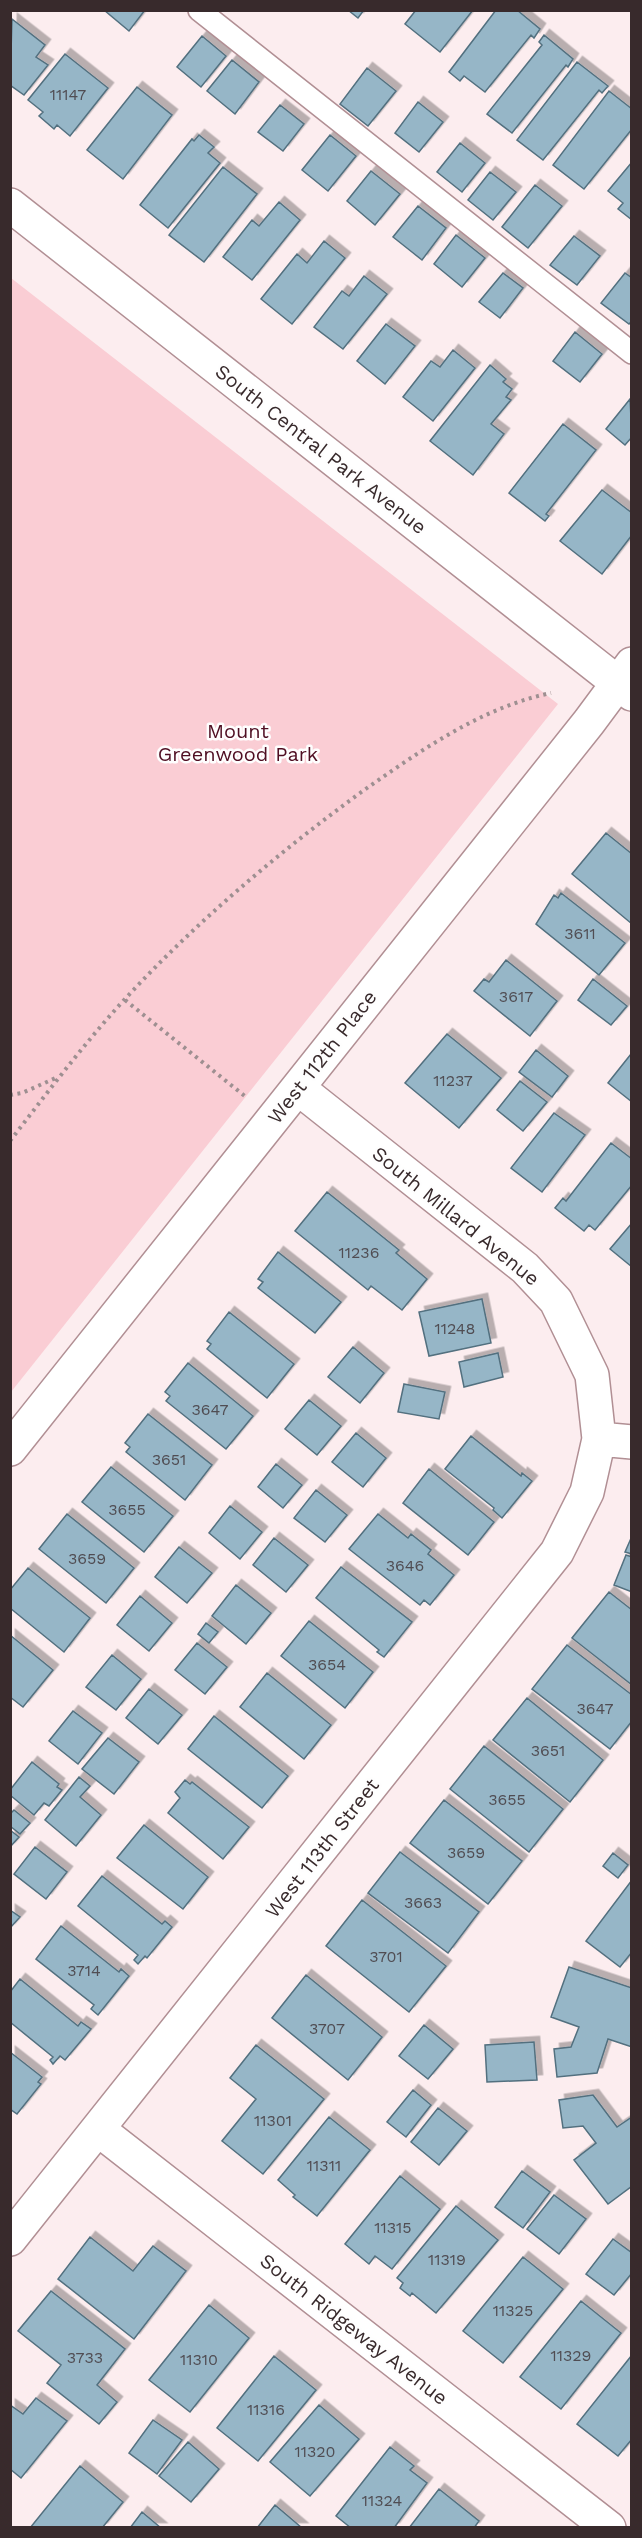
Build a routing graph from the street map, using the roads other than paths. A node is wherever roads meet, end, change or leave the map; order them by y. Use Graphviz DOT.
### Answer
graph roads {
  1 [pos="199,10"];
  2 [pos="10,205"];
  3 [pos="632,352"];
  4 [pos="627,680"];
  5 [pos="298,1088"];
  6 [pos="599,1439"];
  7 [pos="632,1442"];
  8 [pos="10,1449"];
  9 [pos="99,2130"];
  10 [pos="10,2239"];
  11 [pos="609,2528"];
  1 -- 3 [label="lane"];
  2 -- 4 [label="street, South Central Park Avenue"];
  4 -- 5 [label="street, West 112th Place"];
  5 -- 6 [label="street, South Millard Avenue"];
  5 -- 8 [label="street, West 112th Place"];
  6 -- 7 [label="street"];
  6 -- 9 [label="street, West 113th Street"];
  9 -- 10 [label="street, West 113th Street"];
  9 -- 11 [label="street, South Ridgeway Avenue"];
}
